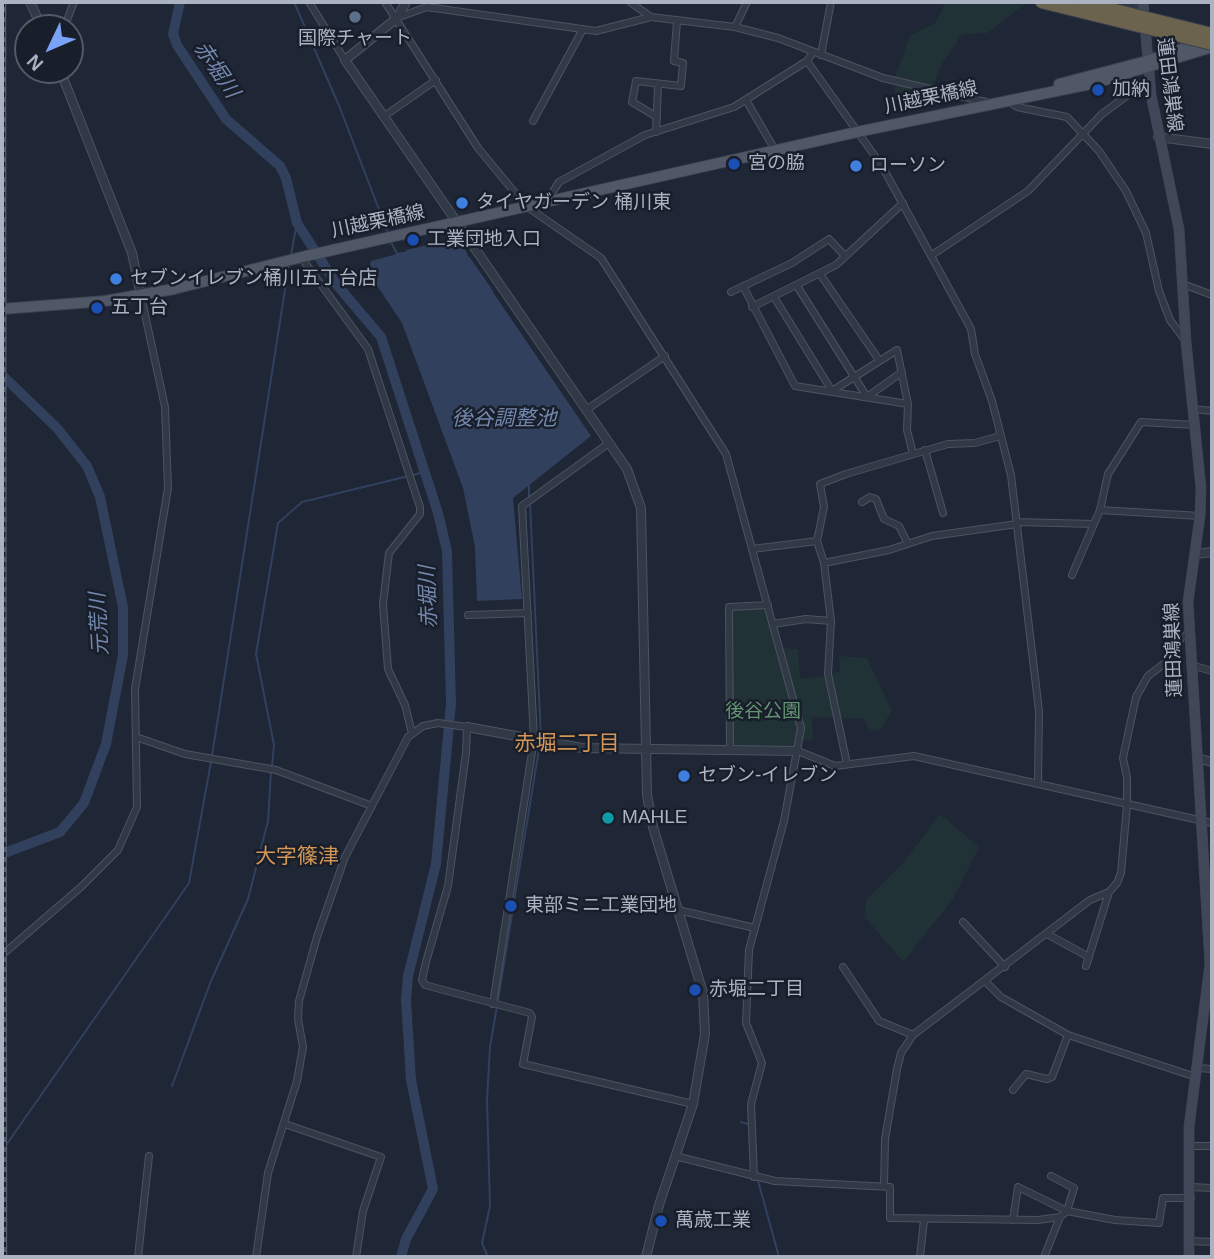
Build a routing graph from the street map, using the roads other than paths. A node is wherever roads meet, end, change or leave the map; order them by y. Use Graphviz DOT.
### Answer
graph roads {
  1 [pos="309,2"];
  2 [pos="386,2"];
  3 [pos="406,2"];
  4 [pos="631,2"];
  5 [pos="747,2"];
  6 [pos="831,2"];
  7 [pos="1041,2"];
  8 [pos="1082,2"];
  9 [pos="1116,2"];
  10 [pos="1143,6"];
  11 [pos="651,17"];
  12 [pos="397,18"];
  13 [pos="677,20"];
  14 [pos="735,27"];
  15 [pos="583,29"];
  16 [pos="1212,45"];
  17 [pos="813,51"];
  18 [pos="821,55"];
  19 [pos="345,61"];
  20 [pos="807,61"];
  21 [pos="1147,65"];
  22 [pos="436,80"];
  23 [pos="66,84"];
  24 [pos="658,86"];
  25 [pos="1136,89"];
  26 [pos="1006,99"];
  27 [pos="746,100"];
  28 [pos="989,103"];
  29 [pos="383,117"];
  30 [pos="657,117"];
  31 [pos="533,121"];
  32 [pos="656,132"];
  33 [pos="857,132"];
  34 [pos="1084,133"];
  35 [pos="1158,137"];
  36 [pos="1212,144"];
  37 [pos="775,150"];
  38 [pos="546,203"];
  39 [pos="903,203"];
  40 [pos="526,206"];
  41 [pos="456,222"];
  42 [pos="932,255"];
  43 [pos="303,256"];
  44 [pos="845,256"];
  45 [pos="820,274"];
  46 [pos="1183,284"];
  47 [pos="743,286"];
  48 [pos="797,286"];
  49 [pos="731,292"];
  50 [pos="1212,295"];
  51 [pos="141,296"];
  52 [pos="774,297"];
  53 [pos="752,307"];
  54 [pos="2,309"];
  55 [pos="1186,342"];
  56 [pos="664,356"];
  57 [pos="879,360"];
  58 [pos="902,372"];
  59 [pos="855,376"];
  60 [pos="832,391"];
  61 [pos="867,397"];
  62 [pos="908,404"];
  63 [pos="1193,409"];
  64 [pos="586,411"];
  65 [pos="1212,411"];
  66 [pos="1195,425"];
  67 [pos="1000,436"];
  68 [pos="609,443"];
  69 [pos="925,450"];
  70 [pos="913,454"];
  71 [pos="862,502"];
  72 [pos="1100,510"];
  73 [pos="943,513"];
  74 [pos="1200,516"];
  75 [pos="1017,523"];
  76 [pos="1094,524"];
  77 [pos="817,541"];
  78 [pos="908,544"];
  79 [pos="752,549"];
  80 [pos="1212,552"];
  81 [pos="1195,554"];
  82 [pos="824,563"];
  83 [pos="1072,575"];
  84 [pos="768,606"];
  85 [pos="528,614"];
  86 [pos="468,615"];
  87 [pos="831,621"];
  88 [pos="773,624"];
  89 [pos="1191,634"];
  90 [pos="1191,665"];
  91 [pos="1212,671"];
  92 [pos="467,727"];
  93 [pos="412,733"];
  94 [pos="136,737"];
  95 [pos="534,739"];
  96 [pos="645,748"];
  97 [pos="730,750"];
  98 [pos="798,751"];
  99 [pos="1197,758"];
  100 [pos="1212,762"];
  101 [pos="847,764"];
  102 [pos="1038,782"];
  103 [pos="1126,805"];
  104 [pos="372,806"];
  105 [pos="1207,823"];
  106 [pos="1109,892"];
  107 [pos="1210,906"];
  108 [pos="678,910"];
  109 [pos="963,922"];
  110 [pos="755,928"];
  111 [pos="1046,934"];
  112 [pos="2,955"];
  113 [pos="1089,957"];
  114 [pos="1086,965"];
  115 [pos="843,967"];
  116 [pos="1005,967"];
  117 [pos="986,982"];
  118 [pos="493,1004"];
  119 [pos="914,1035"];
  120 [pos="1068,1035"];
  121 [pos="1212,1069"];
  122 [pos="1197,1072"];
  123 [pos="1013,1090"];
  124 [pos="693,1104"];
  125 [pos="285,1124"];
  126 [pos="1191,1146"];
  127 [pos="1212,1146"];
  128 [pos="149,1156"];
  129 [pos="675,1156"];
  130 [pos="754,1177"];
  131 [pos="1051,1177"];
  132 [pos="884,1186"];
  133 [pos="1212,1188"];
  134 [pos="1191,1192"];
  135 [pos="1067,1211"];
  136 [pos="1060,1217"];
  137 [pos="924,1220"];
  138 [pos="1013,1220"];
  139 [pos="1190,1241"];
  140 [pos="1212,1242"];
  141 [pos="138,1257"];
  142 [pos="256,1257"];
  143 [pos="356,1257"];
  144 [pos="646,1257"];
  145 [pos="920,1257"];
  146 [pos="1044,1257"];
  147 [pos="1189,1257"];
  1 -- 19 [label="street"];
  2 -- 12 [label="street"];
  3 -- 12 [label="street"];
  4 -- 11 [label="street"];
  5 -- 14 [label="street"];
  6 -- 18 [label="street"];
  7 -- 16 [label="highway, bridge"];
  8 -- 16 [label="highway, bridge"];
  9 -- 10 [label="street"];
  10 -- 21 [label="main road, 蓮田鴻巣線"];
  11 -- 13 [label="street"];
  11 -- 15 [label="street"];
  12 -- 15 [label="street"];
  12 -- 19 [label="street"];
  12 -- 22 [label="street"];
  13 -- 14 [label="street"];
  13 -- 24 [label="street"];
  14 -- 17 [label="street"];
  15 -- 31 [label="street"];
  16 -- 21 [label="main road, 川越栗橋線"];
  17 -- 18 [label="street"];
  17 -- 20 [label="street"];
  18 -- 28 [label="street"];
  19 -- 29 [label="street"];
  20 -- 27 [label="street"];
  20 -- 33 [label="street"];
  21 -- 26 [label="main road, 川越栗橋線"];
  21 -- 35 [label="main road, 蓮田鴻巣線"];
  22 -- 29 [label="street"];
  22 -- 40 [label="street"];
  23 -- 51 [label="street"];
  24 -- 30 [label="street"];
  24 -- 30 [label="street"];
  25 -- 34 [label="street"];
  26 -- 28 [label="main road, 川越栗橋線"];
  26 -- 34 [label="street"];
  27 -- 32 [label="street"];
  27 -- 37 [label="street"];
  28 -- 33 [label="main road, 川越栗橋線"];
  29 -- 41 [label="street"];
  30 -- 32 [label="street"];
  32 -- 38 [label="street"];
  33 -- 37 [label="main road, 川越栗橋線"];
  33 -- 39 [label="street"];
  34 -- 42 [label="street"];
  34 -- 55 [label="street"];
  35 -- 36 [label="street"];
  35 -- 46 [label="main road, 蓮田鴻巣線"];
  37 -- 38 [label="main road, 川越栗橋線"];
  38 -- 40 [label="main road, 川越栗橋線"];
  39 -- 42 [label="street"];
  39 -- 44 [label="street"];
  40 -- 41 [label="main road, 川越栗橋線"];
  40 -- 56 [label="street"];
  41 -- 43 [label="main road, 川越栗橋線"];
  41 -- 64 [label="street"];
  42 -- 67 [label="street"];
  43 -- 51 [label="main road, 川越栗橋線"];
  43 -- 93 [label="street"];
  44 -- 45 [label="street"];
  44 -- 47 [label="street"];
  45 -- 48 [label="street"];
  45 -- 57 [label="street"];
  46 -- 50 [label="street"];
  46 -- 55 [label="main road, 蓮田鴻巣線"];
  47 -- 49 [label="street"];
  47 -- 53 [label="street"];
  48 -- 52 [label="street"];
  48 -- 59 [label="street"];
  51 -- 54 [label="main road, 川越栗橋線"];
  51 -- 94 [label="street"];
  52 -- 53 [label="street"];
  52 -- 60 [label="street"];
  53 -- 60 [label="street"];
  55 -- 63 [label="main road, 蓮田鴻巣線"];
  56 -- 64 [label="street"];
  56 -- 79 [label="street"];
  57 -- 58 [label="street"];
  57 -- 59 [label="street"];
  58 -- 61 [label="street"];
  58 -- 62 [label="street"];
  59 -- 60 [label="street"];
  59 -- 61 [label="street"];
  60 -- 61 [label="street"];
  61 -- 62 [label="street"];
  62 -- 70 [label="street"];
  63 -- 65 [label="street"];
  63 -- 66 [label="main road, 蓮田鴻巣線"];
  64 -- 68 [label="street"];
  66 -- 72 [label="street"];
  66 -- 74 [label="main road, 蓮田鴻巣線"];
  67 -- 69 [label="street"];
  67 -- 75 [label="street"];
  68 -- 85 [label="street"];
  68 -- 96 [label="street"];
  69 -- 70 [label="street"];
  69 -- 73 [label="street"];
  70 -- 77 [label="street"];
  71 -- 78 [label="street"];
  72 -- 74 [label="street"];
  72 -- 76 [label="street"];
  74 -- 81 [label="main road, 蓮田鴻巣線"];
  75 -- 76 [label="street"];
  75 -- 78 [label="street"];
  75 -- 102 [label="street"];
  76 -- 83 [label="street"];
  77 -- 79 [label="street"];
  77 -- 82 [label="street"];
  78 -- 82 [label="street"];
  79 -- 84 [label="street"];
  80 -- 81 [label="street"];
  81 -- 89 [label="main road, 蓮田鴻巣線"];
  82 -- 87 [label="street"];
  84 -- 88 [label="street"];
  84 -- 97 [label="street"];
  85 -- 86 [label="street"];
  85 -- 95 [label="street"];
  87 -- 88 [label="street"];
  87 -- 101 [label="street"];
  88 -- 98 [label="street"];
  89 -- 90 [label="main road, 蓮田鴻巣線"];
  89 -- 103 [label="street"];
  90 -- 91 [label="street"];
  90 -- 99 [label="main road, 蓮田鴻巣線"];
  92 -- 93 [label="street"];
  92 -- 95 [label="street"];
  92 -- 118 [label="street"];
  93 -- 104 [label="street"];
  94 -- 104 [label="street"];
  94 -- 112 [label="street"];
  95 -- 96 [label="street"];
  95 -- 118 [label="street"];
  96 -- 97 [label="street"];
  96 -- 108 [label="street"];
  97 -- 98 [label="street"];
  98 -- 101 [label="street"];
  98 -- 110 [label="street"];
  99 -- 100 [label="street"];
  99 -- 105 [label="main road, 蓮田鴻巣線"];
  101 -- 102 [label="street"];
  102 -- 103 [label="street"];
  103 -- 105 [label="street"];
  103 -- 106 [label="street"];
  104 -- 125 [label="street"];
  105 -- 107 [label="main road, 蓮田鴻巣線"];
  106 -- 111 [label="street"];
  106 -- 113 [label="street"];
  107 -- 122 [label="main road, 蓮田鴻巣線"];
  108 -- 110 [label="street"];
  108 -- 124 [label="street"];
  109 -- 116 [label="street"];
  110 -- 130 [label="street"];
  111 -- 113 [label="street"];
  111 -- 116 [label="street"];
  113 -- 114 [label="street"];
  115 -- 119 [label="street"];
  116 -- 117 [label="street"];
  117 -- 119 [label="street"];
  117 -- 120 [label="street"];
  118 -- 124 [label="street"];
  119 -- 132 [label="street"];
  120 -- 122 [label="street"];
  120 -- 123 [label="street"];
  121 -- 122 [label="street"];
  122 -- 126 [label="main road, 蓮田鴻巣線"];
  124 -- 129 [label="street"];
  125 -- 142 [label="street"];
  125 -- 143 [label="street"];
  126 -- 127 [label="street"];
  126 -- 134 [label="main road, 蓮田鴻巣線"];
  128 -- 141 [label="street"];
  129 -- 130 [label="street"];
  129 -- 144 [label="street"];
  130 -- 132 [label="street"];
  131 -- 135 [label="street"];
  132 -- 137 [label="street"];
  133 -- 134 [label="street"];
  134 -- 135 [label="street"];
  134 -- 139 [label="main road, 蓮田鴻巣線"];
  135 -- 136 [label="street"];
  135 -- 138 [label="street"];
  136 -- 138 [label="street"];
  136 -- 146 [label="street"];
  137 -- 138 [label="street"];
  137 -- 145 [label="street"];
  139 -- 140 [label="street"];
  139 -- 147 [label="main road, 蓮田鴻巣線"];
}
